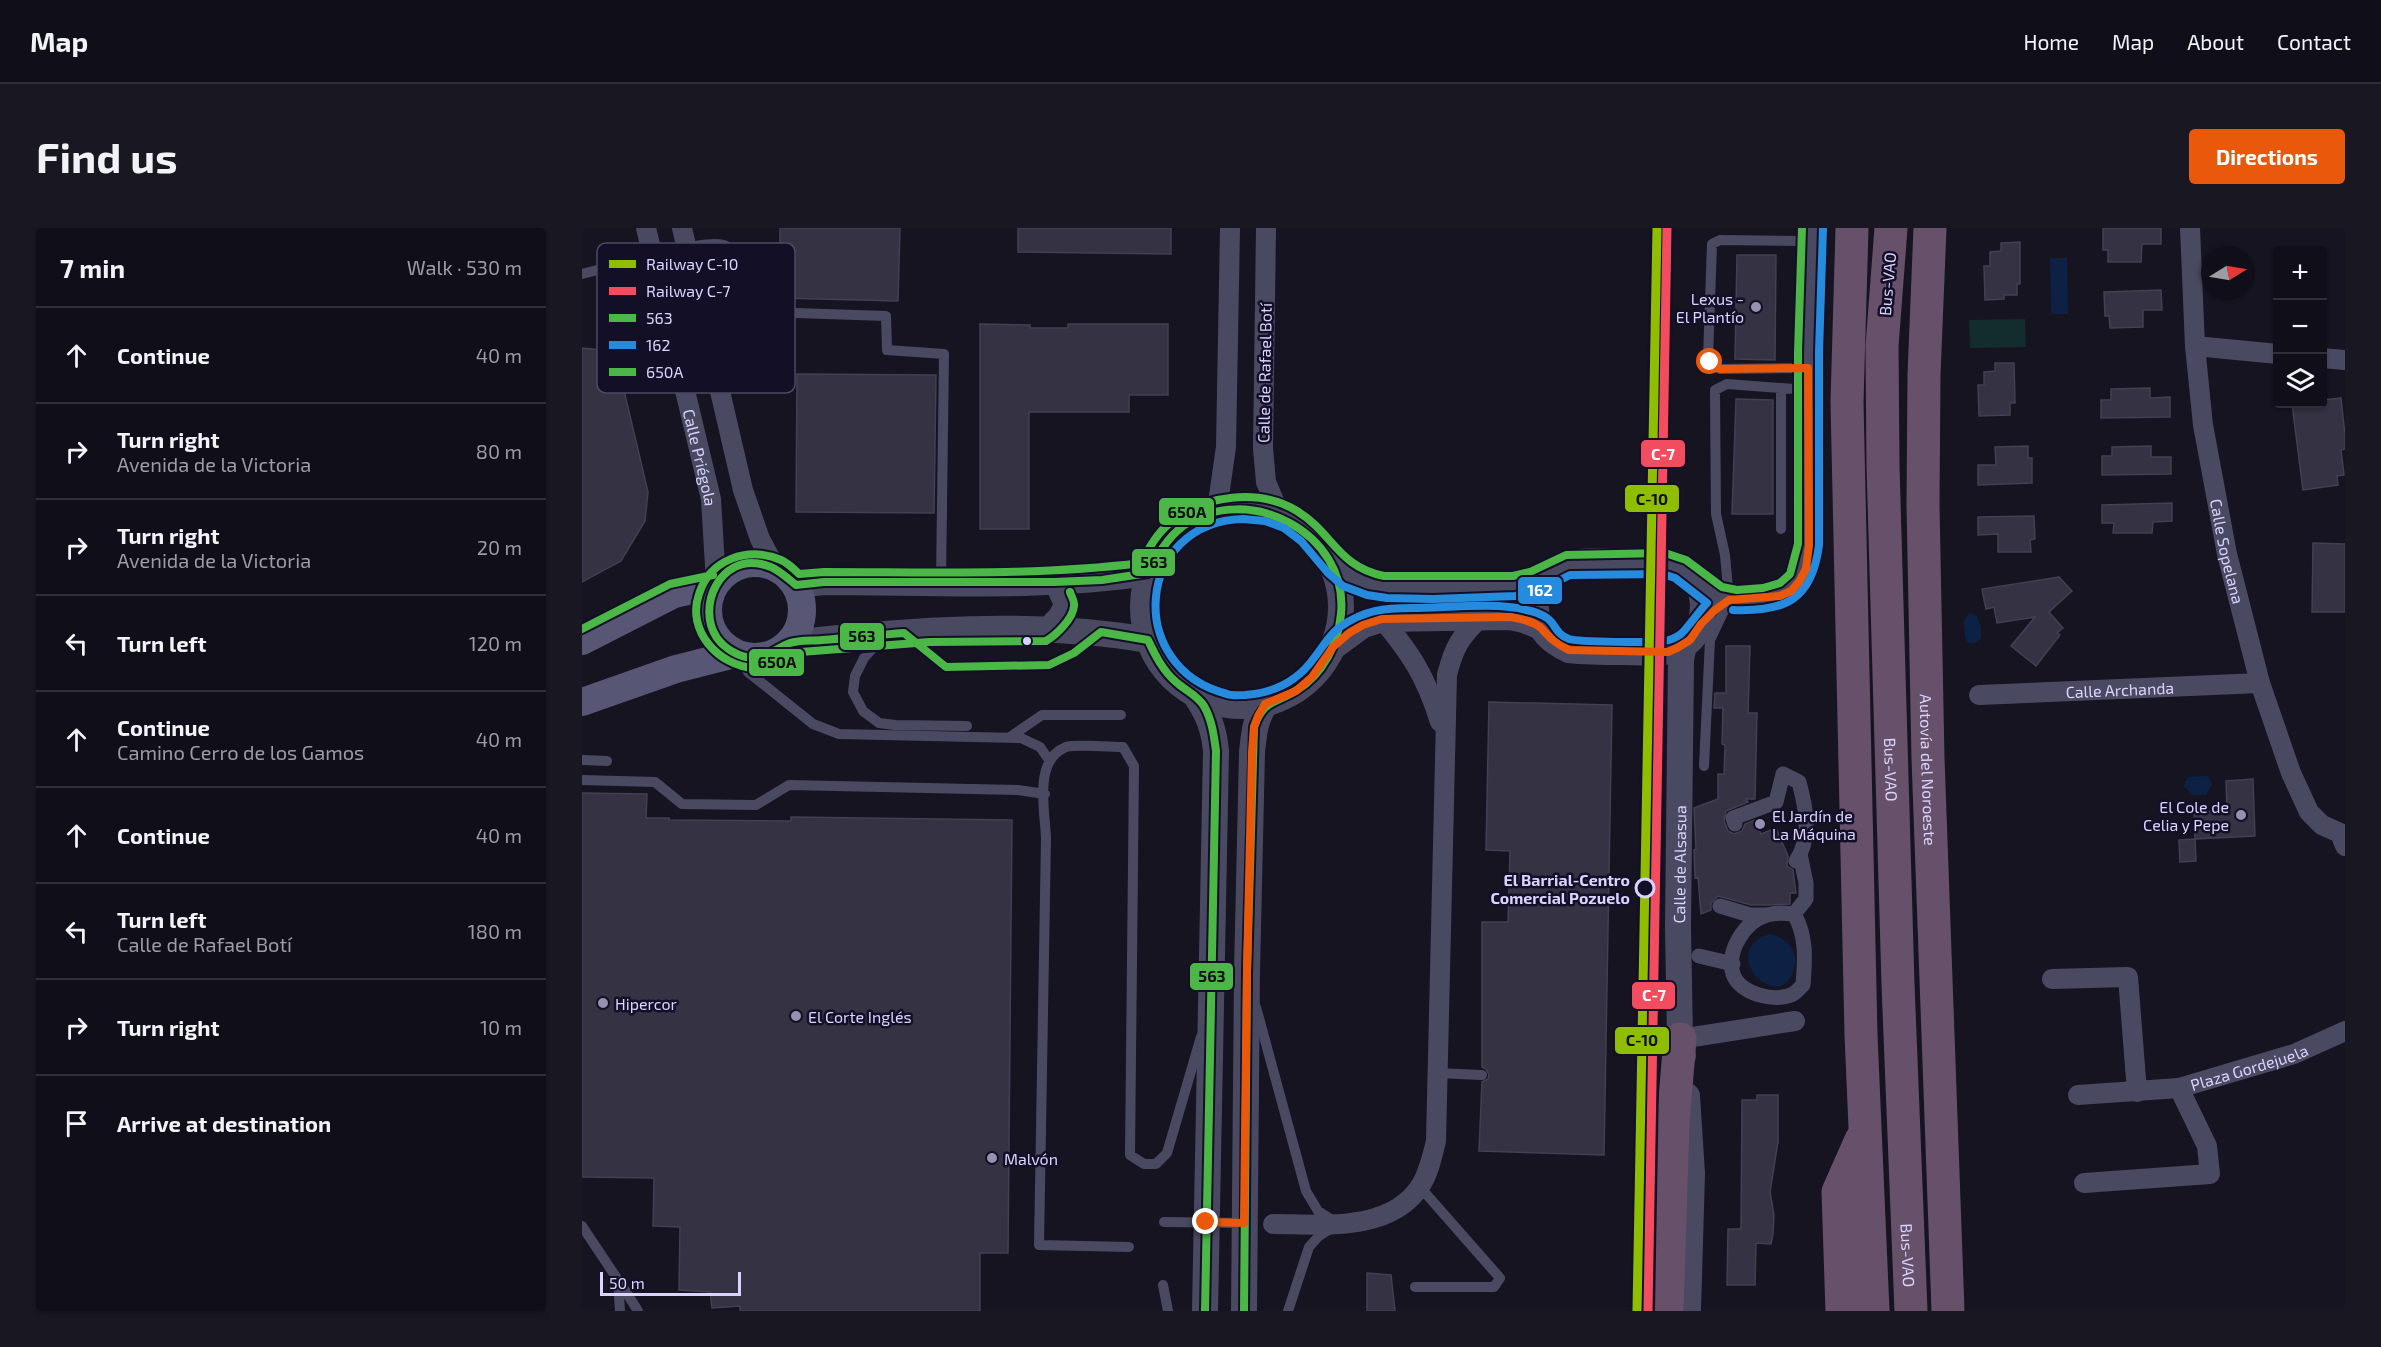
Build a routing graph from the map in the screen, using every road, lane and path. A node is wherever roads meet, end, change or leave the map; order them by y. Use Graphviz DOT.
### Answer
graph roads {
  1 [pos="646,228"];
  2 [pos="1230,228"];
  3 [pos="1266,228"];
  4 [pos="1852,228"];
  5 [pos="1891,228"];
  6 [pos="2190,228"];
  7 [pos="1933,234"];
  8 [pos="1812,235"];
  9 [pos="684,237"];
  10 [pos="650,243"];
  11 [pos="710,243"];
  12 [pos="597,270"];
  13 [pos="582,274"];
  14 [pos="795,313"];
  15 [pos="2195,346"];
  16 [pos="2273,354"];
  17 [pos="2327,358"];
  18 [pos="2345,360"];
  19 [pos="1808,379"];
  20 [pos="1781,389"];
  21 [pos="686,393"];
  22 [pos="720,393"];
  23 [pos="1217,510"];
  24 [pos="1280,515"];
  25 [pos="1782,529"];
  26 [pos="1327,555"];
  27 [pos="1148,573"];
  28 [pos="1549,575"];
  29 [pos="786,576"];
  30 [pos="1694,579"];
  31 [pos="941,582"];
  32 [pos="1054,582"];
  33 [pos="715,584"];
  34 [pos="1729,600"];
  35 [pos="1481,617"];
  36 [pos="1382,619"];
  37 [pos="1701,624"];
  38 [pos="1541,627"];
  39 [pos="1043,631"];
  40 [pos="1101,632"];
  41 [pos="895,633"];
  42 [pos="1148,640"];
  43 [pos="582,641"];
  44 [pos="790,643"];
  45 [pos="1333,647"];
  46 [pos="1676,648"];
  47 [pos="737,654"];
  48 [pos="2260,683"];
  49 [pos="1979,695"];
  50 [pos="1196,696"];
  51 [pos="582,702"];
  52 [pos="1265,704"];
  53 [pos="1121,715"];
  54 [pos="967,726"];
  55 [pos="1010,737"];
  56 [pos="1445,739"];
  57 [pos="582,760"];
  58 [pos="1049,760"];
  59 [pos="607,761"];
  60 [pos="1704,766"];
  61 [pos="582,780"];
  62 [pos="1045,794"];
  63 [pos="1215,799"];
  64 [pos="1735,824"];
  65 [pos="2343,836"];
  66 [pos="1720,906"];
  67 [pos="1794,914"];
  68 [pos="1766,915"];
  69 [pos="1700,956"];
  70 [pos="1247,961"];
  71 [pos="1733,964"];
  72 [pos="2052,979"];
  73 [pos="1211,1002"];
  74 [pos="1796,1021"];
  75 [pos="2345,1031"];
  76 [pos="1680,1039"];
  77 [pos="1436,1073"];
  78 [pos="1482,1075"];
  79 [pos="2179,1088"];
  80 [pos="2137,1092"];
  81 [pos="2078,1095"];
  82 [pos="1864,1133"];
  83 [pos="2084,1183"];
  84 [pos="1420,1187"];
  85 [pos="1164,1222"];
  86 [pos="1206,1222"];
  87 [pos="1244,1223"];
  88 [pos="1273,1224"];
  89 [pos="1338,1224"];
  90 [pos="582,1226"];
  91 [pos="1129,1247"];
  92 [pos="618,1280"];
  93 [pos="1162,1286"];
  94 [pos="1415,1287"];
  95 [pos="620,1311"];
  96 [pos="638,1311"];
  97 [pos="1168,1311"];
  98 [pos="1205,1311"];
  99 [pos="1244,1311"];
  100 [pos="1288,1311"];
  101 [pos="1667,1311"];
  102 [pos="1688,1311"];
  103 [pos="1842,1311"];
  104 [pos="1873,1311"];
  105 [pos="1911,1311"];
  106 [pos="1948,1311"];
  1 -- 10 [label="street, Calle Priégola"];
  2 -- 23 [label="street"];
  3 -- 24 [label="street, Calle de Rafael Botí"];
  4 -- 82 [label="highway"];
  5 -- 105 [label="highway, Bus-VAO"];
  6 -- 15 [label="street, Calle Sopelana"];
  7 -- 106 [label="highway, Autovía del Noroeste"];
  8 -- 19 [label="street"];
  8 -- 19 [label="lane"];
  9 -- 11 [label="lane"];
  12 -- 13 [label="lane"];
  14 -- 31 [label="lane"];
  15 -- 16 [label="street"];
  15 -- 48 [label="street, Calle Sopelana"];
  17 -- 18 [label="street"];
  19 -- 20 [label="lane"];
  19 -- 34 [label="street"];
  20 -- 25 [label="lane"];
  20 -- 34 [label="lane"];
  21 -- 33 [label="street, Calle Priégola"];
  22 -- 29 [label="street, Calle Priégola"];
  23 -- 24 [label="street"];
  23 -- 27 [label="street"];
  24 -- 26 [label="street"];
  26 -- 28 [label="street"];
  26 -- 45 [label="street"];
  27 -- 32 [label="street"];
  27 -- 42 [label="street"];
  28 -- 30 [label="street"];
  28 -- 38 [label="street"];
  29 -- 31 [label="street"];
  29 -- 33 [label="main road"];
  29 -- 44 [label="main road"];
  30 -- 34 [label="street"];
  30 -- 37 [label="street"];
  31 -- 32 [label="street"];
  32 -- 39 [label="street"];
  33 -- 43 [label="main road"];
  33 -- 47 [label="main road"];
  34 -- 37 [label="street"];
  34 -- 60 [label="lane"];
  35 -- 36 [label="street"];
  35 -- 38 [label="street"];
  35 -- 56 [label="street"];
  36 -- 45 [label="street"];
  36 -- 56 [label="street"];
  37 -- 46 [label="street"];
  38 -- 46 [label="street"];
  39 -- 40 [label="street"];
  39 -- 41 [label="street"];
  40 -- 41 [label="lane"];
  40 -- 42 [label="street"];
  41 -- 44 [label="street"];
  41 -- 54 [label="lane"];
  42 -- 50 [label="street"];
  44 -- 47 [label="main road"];
  45 -- 52 [label="street"];
  46 -- 76 [label="street, Calle de Alsasua"];
  47 -- 51 [label="main road"];
  47 -- 55 [label="lane"];
  48 -- 49 [label="street, Calle Archanda"];
  48 -- 65 [label="street, Calle Sopelana"];
  50 -- 52 [label="street"];
  50 -- 63 [label="street"];
  52 -- 70 [label="street"];
  53 -- 55 [label="lane"];
  55 -- 58 [label="lane"];
  56 -- 77 [label="street"];
  57 -- 59 [label="lane"];
  58 -- 62 [label="lane"];
  58 -- 73 [label="lane"];
  61 -- 62 [label="lane"];
  62 -- 91 [label="lane"];
  63 -- 70 [label="street"];
  63 -- 73 [label="street"];
  64 -- 67 [label="street"];
  66 -- 68 [label="street"];
  67 -- 68 [label="street"];
  67 -- 71 [label="street"];
  68 -- 71 [label="street"];
  69 -- 71 [label="street"];
  70 -- 87 [label="street"];
  70 -- 89 [label="lane"];
  72 -- 80 [label="street"];
  73 -- 86 [label="street"];
  74 -- 76 [label="street"];
  75 -- 79 [label="street, Plaza Gordejuela"];
  76 -- 101 [label="highway"];
  76 -- 102 [label="street, Calle de Alsasua"];
  77 -- 78 [label="lane"];
  77 -- 84 [label="street"];
  79 -- 80 [label="street"];
  79 -- 83 [label="street, Plaza Gordejuela"];
  80 -- 81 [label="street"];
  82 -- 103 [label="highway"];
  82 -- 104 [label="highway"];
  84 -- 89 [label="street"];
  84 -- 94 [label="lane"];
  85 -- 86 [label="lane"];
  86 -- 87 [label="lane"];
  86 -- 98 [label="street"];
  87 -- 99 [label="street"];
  88 -- 89 [label="street"];
  89 -- 100 [label="lane"];
  90 -- 92 [label="lane"];
  92 -- 95 [label="lane"];
  92 -- 96 [label="lane"];
  93 -- 97 [label="lane"];
}
